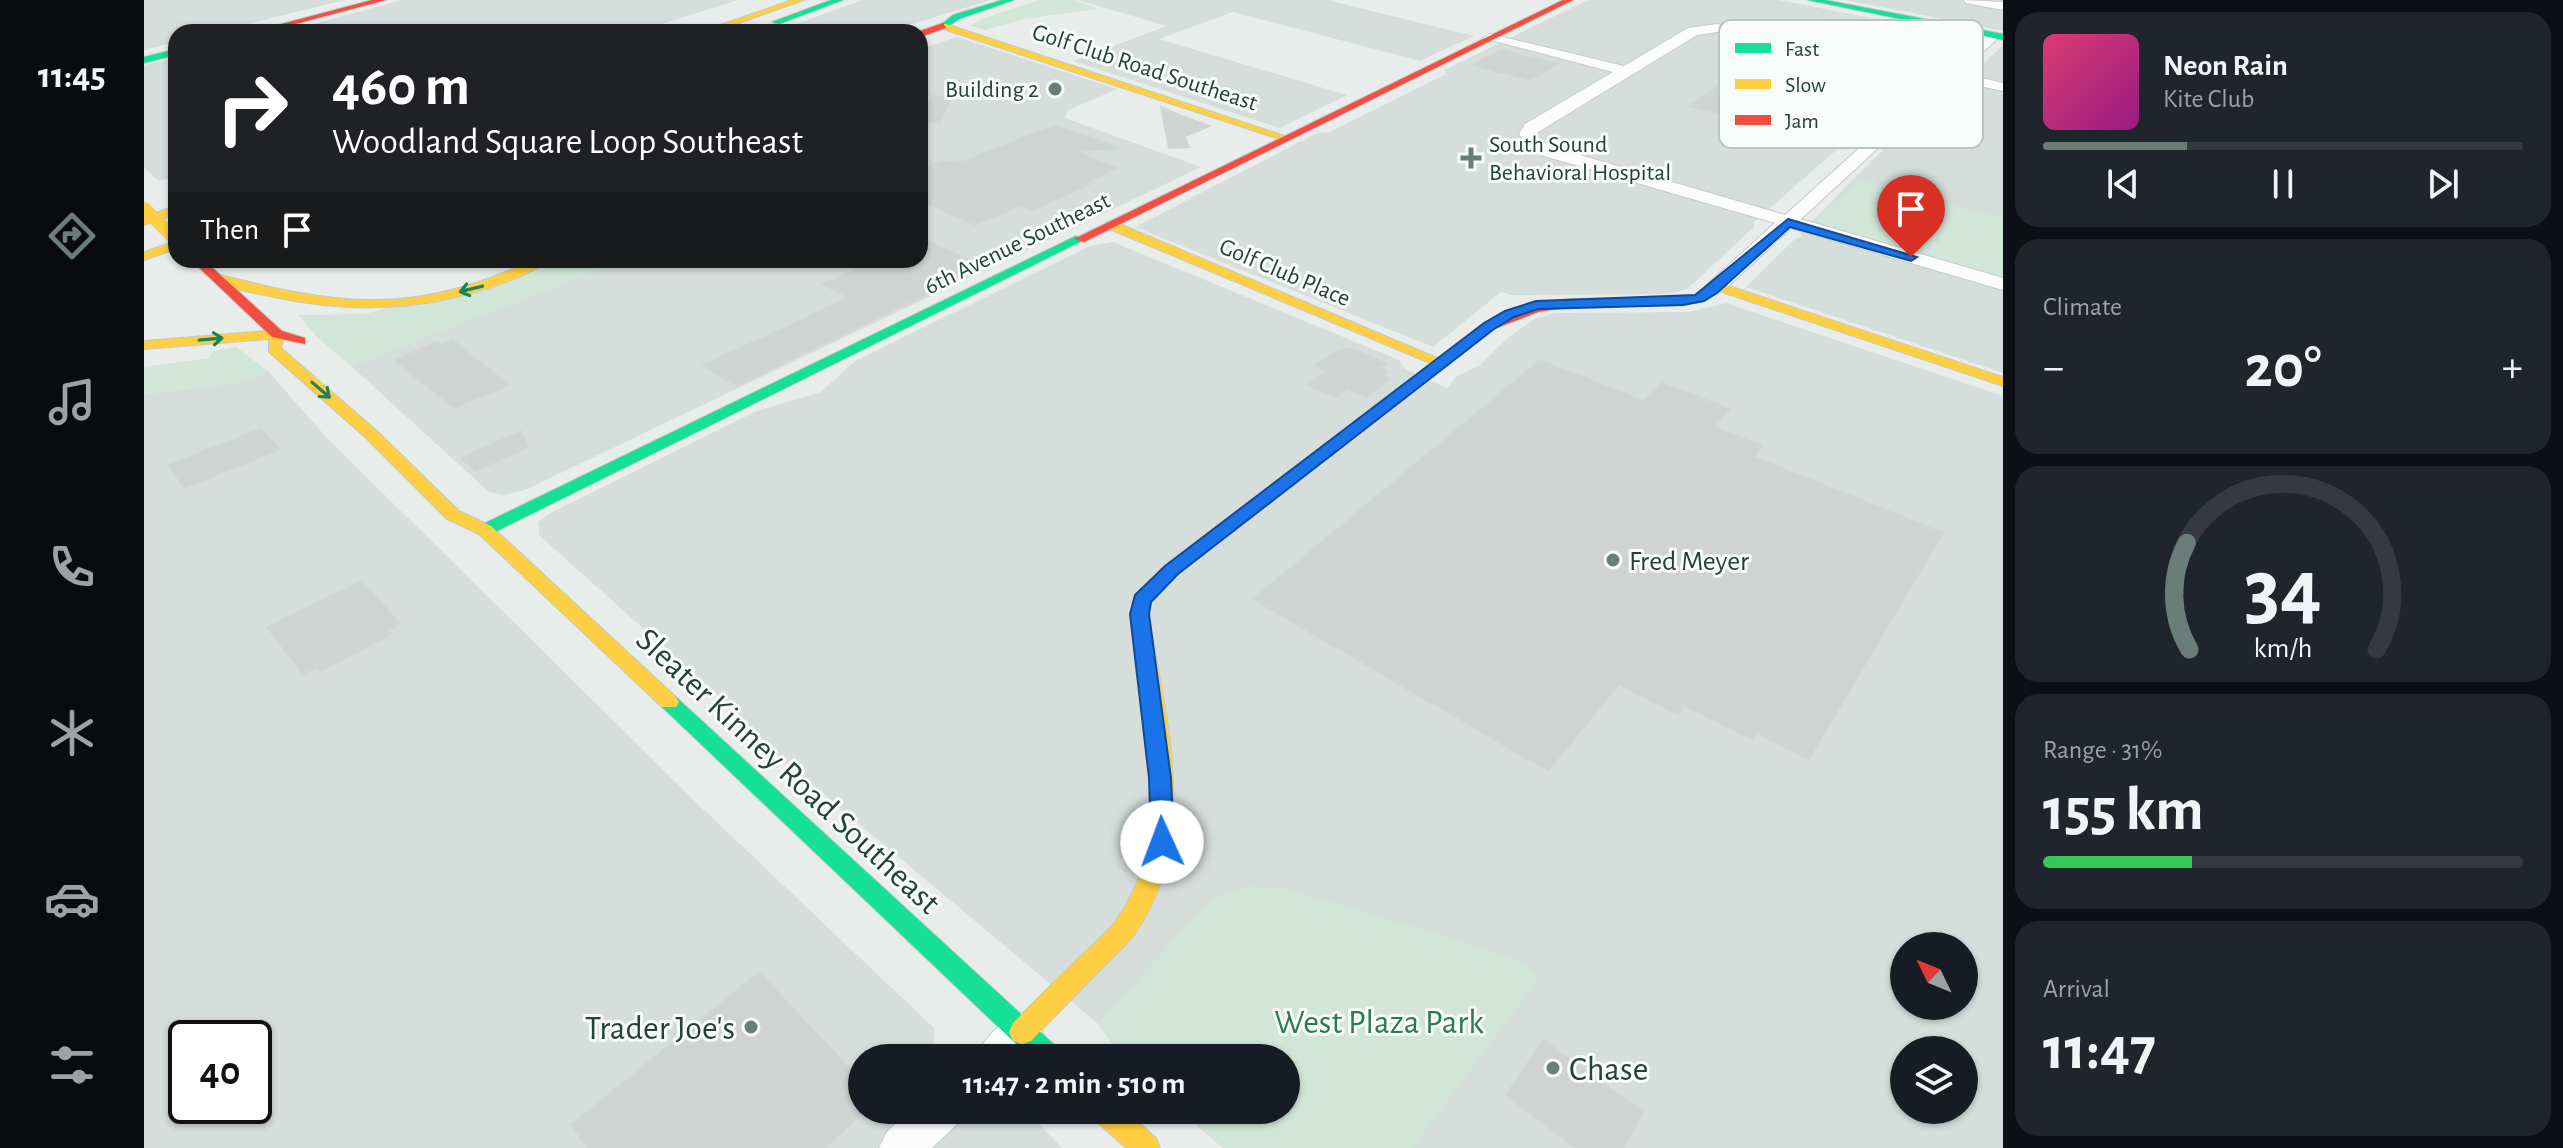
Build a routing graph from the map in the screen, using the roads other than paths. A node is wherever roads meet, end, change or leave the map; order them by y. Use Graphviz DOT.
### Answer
graph roads {
  1 [pos="382,0"];
  2 [pos="800,0"];
  3 [pos="839,0"];
  4 [pos="1010,0"];
  5 [pos="1569,0"];
  6 [pos="1812,0"];
  7 [pos="1970,0"];
  8 [pos="2003,6"];
  9 [pos="1912,20"];
  10 [pos="287,24"];
  11 [pos="748,24"];
  12 [pos="750,24"];
  13 [pos="943,26"];
  14 [pos="1719,28"];
  15 [pos="928,31"];
  16 [pos="1490,38"];
  17 [pos="168,54"];
  18 [pos="144,60"];
  19 [pos="1626,71"];
  20 [pos="1983,83"];
  21 [pos="2003,87"];
  22 [pos="1286,138"];
  23 [pos="1869,148"];
  24 [pos="168,202"];
  25 [pos="144,209"];
  26 [pos="168,213"];
  27 [pos="144,221"];
  28 [pos="1788,222"];
  29 [pos="1111,225"];
  30 [pos="168,233"];
  31 [pos="168,234"];
  32 [pos="144,241"];
  33 [pos="168,246"];
  34 [pos="168,254"];
  35 [pos="144,259"];
  36 [pos="206,268"];
  37 [pos="529,268"];
  38 [pos="217,278"];
  39 [pos="2003,284"];
  40 [pos="1717,286"];
  41 [pos="277,334"];
  42 [pos="144,345"];
  43 [pos="316,354"];
  44 [pos="1442,363"];
  45 [pos="2003,382"];
  46 [pos="479,508"];
  47 [pos="485,530"];
  48 [pos="1017,1044"];
  49 [pos="1026,1044"];
  50 [pos="926,1124"];
  51 [pos="1120,1124"];
  52 [pos="901,1148"];
  53 [pos="1146,1148"];
  1 -- 10 [label="main road"];
  2 -- 11 [label="main road"];
  3 -- 12 [label="main road"];
  4 -- 13 [label="main road"];
  5 -- 16 [label="main road, 6th Avenue Southeast"];
  6 -- 9 [label="main road"];
  7 -- 8 [label="street"];
  13 -- 15 [label="main road"];
  13 -- 22 [label="main road, Golf Club Road Southeast"];
  14 -- 19 [label="street"];
  16 -- 19 [label="street"];
  16 -- 22 [label="main road, 6th Avenue Southeast"];
  17 -- 18 [label="main road"];
  19 -- 28 [label="street"];
  20 -- 21 [label="street"];
  22 -- 29 [label="main road, 6th Avenue Southeast"];
  23 -- 28 [label="street"];
  24 -- 25 [label="main road"];
  25 -- 31 [label="main road, bridge"];
  26 -- 27 [label="main road"];
  28 -- 39 [label="street"];
  28 -- 40 [label="street"];
  29 -- 44 [label="main road, Golf Club Place"];
  29 -- 47 [label="main road, 6th Avenue Southeast"];
  30 -- 32 [label="main road"];
  33 -- 35 [label="main road"];
  34 -- 35 [label="main road"];
  36 -- 38 [label="main road, Sleater Kinney Road Southeast"];
  37 -- 38 [label="main road, one-way"];
  38 -- 41 [label="main road, Sleater Kinney Road Southeast"];
  40 -- 44 [label="main road"];
  40 -- 45 [label="main road"];
  42 -- 41 [label="main road, one-way"];
  41 -- 43 [label="main road, Sleater Kinney Road Southeast"];
  41 -- 47 [label="main road, Sleater Kinney Road Southeast, one-way"];
  44 -- 49 [label="main road"];
  46 -- 47 [label="main road"];
  47 -- 48 [label="main road, Sleater Kinney Road Southeast"];
  50 -- 52 [label="street"];
  51 -- 53 [label="main road"];
}
